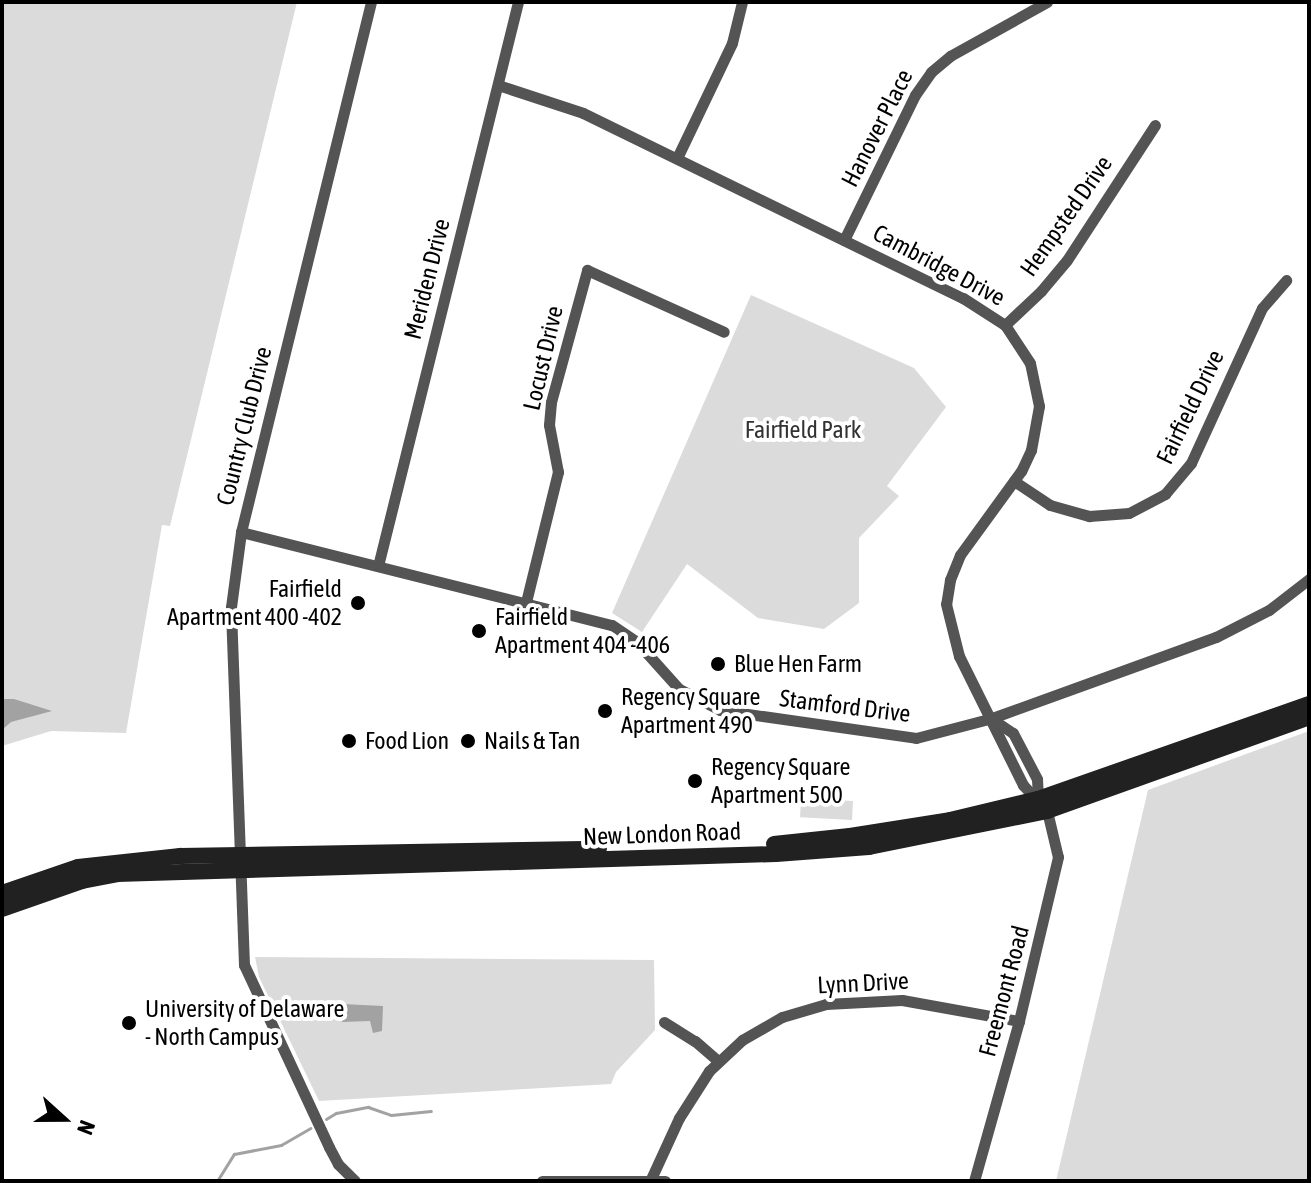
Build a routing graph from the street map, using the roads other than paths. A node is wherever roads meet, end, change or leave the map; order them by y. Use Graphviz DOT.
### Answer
graph roads {
  1 [pos="371,2"];
  2 [pos="518,2"];
  3 [pos="742,2"];
  4 [pos="1047,2"];
  5 [pos="498,85"];
  6 [pos="1155,125"];
  7 [pos="677,158"];
  8 [pos="844,240"];
  9 [pos="1286,280"];
  10 [pos="1005,325"];
  11 [pos="724,332"];
  12 [pos="1014,481"];
  13 [pos="241,532"];
  14 [pos="378,566"];
  15 [pos="1309,579"];
  16 [pos="526,602"];
  17 [pos="1309,704"];
  18 [pos="1309,717"];
  19 [pos="992,718"];
  20 [pos="1042,805"];
  21 [pos="240,863"];
  22 [pos="2,893"];
  23 [pos="2,909"];
  24 [pos="1019,1021"];
  25 [pos="664,1022"];
  26 [pos="718,1061"];
  27 [pos="355,1181"];
  28 [pos="542,1181"];
  29 [pos="651,1181"];
  30 [pos="665,1181"];
  31 [pos="974,1181"];
  1 -- 13 [label="street, Country Club Drive"];
  2 -- 5 [label="street, Meriden Drive"];
  3 -- 7 [label="street"];
  4 -- 8 [label="street, Hanover Place"];
  5 -- 7 [label="street, Cambridge Drive"];
  5 -- 14 [label="street, Meriden Drive"];
  6 -- 10 [label="street, Hempsted Drive"];
  7 -- 8 [label="street, Cambridge Drive"];
  8 -- 10 [label="street, Cambridge Drive"];
  9 -- 12 [label="street, Fairfield Drive"];
  10 -- 12 [label="street, Cambridge Drive"];
  11 -- 16 [label="street, Locust Drive"];
  12 -- 19 [label="street, Cambridge Drive"];
  13 -- 14 [label="street, Stamford Drive"];
  13 -- 21 [label="street, Country Club Drive"];
  14 -- 16 [label="street, Stamford Drive"];
  15 -- 19 [label="street, Stamford Drive"];
  16 -- 19 [label="street, Stamford Drive"];
  17 -- 20 [label="main road, New London Road"];
  18 -- 20 [label="main road, New London Road"];
  19 -- 20 [label="street, Cambridge Drive"];
  20 -- 21 [label="main road, New London Road"];
  20 -- 24 [label="street, Freemont Road"];
  21 -- 22 [label="main road, New London Road"];
  21 -- 23 [label="main road, New London Road"];
  21 -- 27 [label="street"];
  24 -- 26 [label="street, Lynn Drive"];
  24 -- 31 [label="street, Freemont Road"];
  25 -- 26 [label="street"];
  26 -- 29 [label="street, Lynn Drive"];
  28 -- 29 [label="street"];
  29 -- 30 [label="street"];
}
